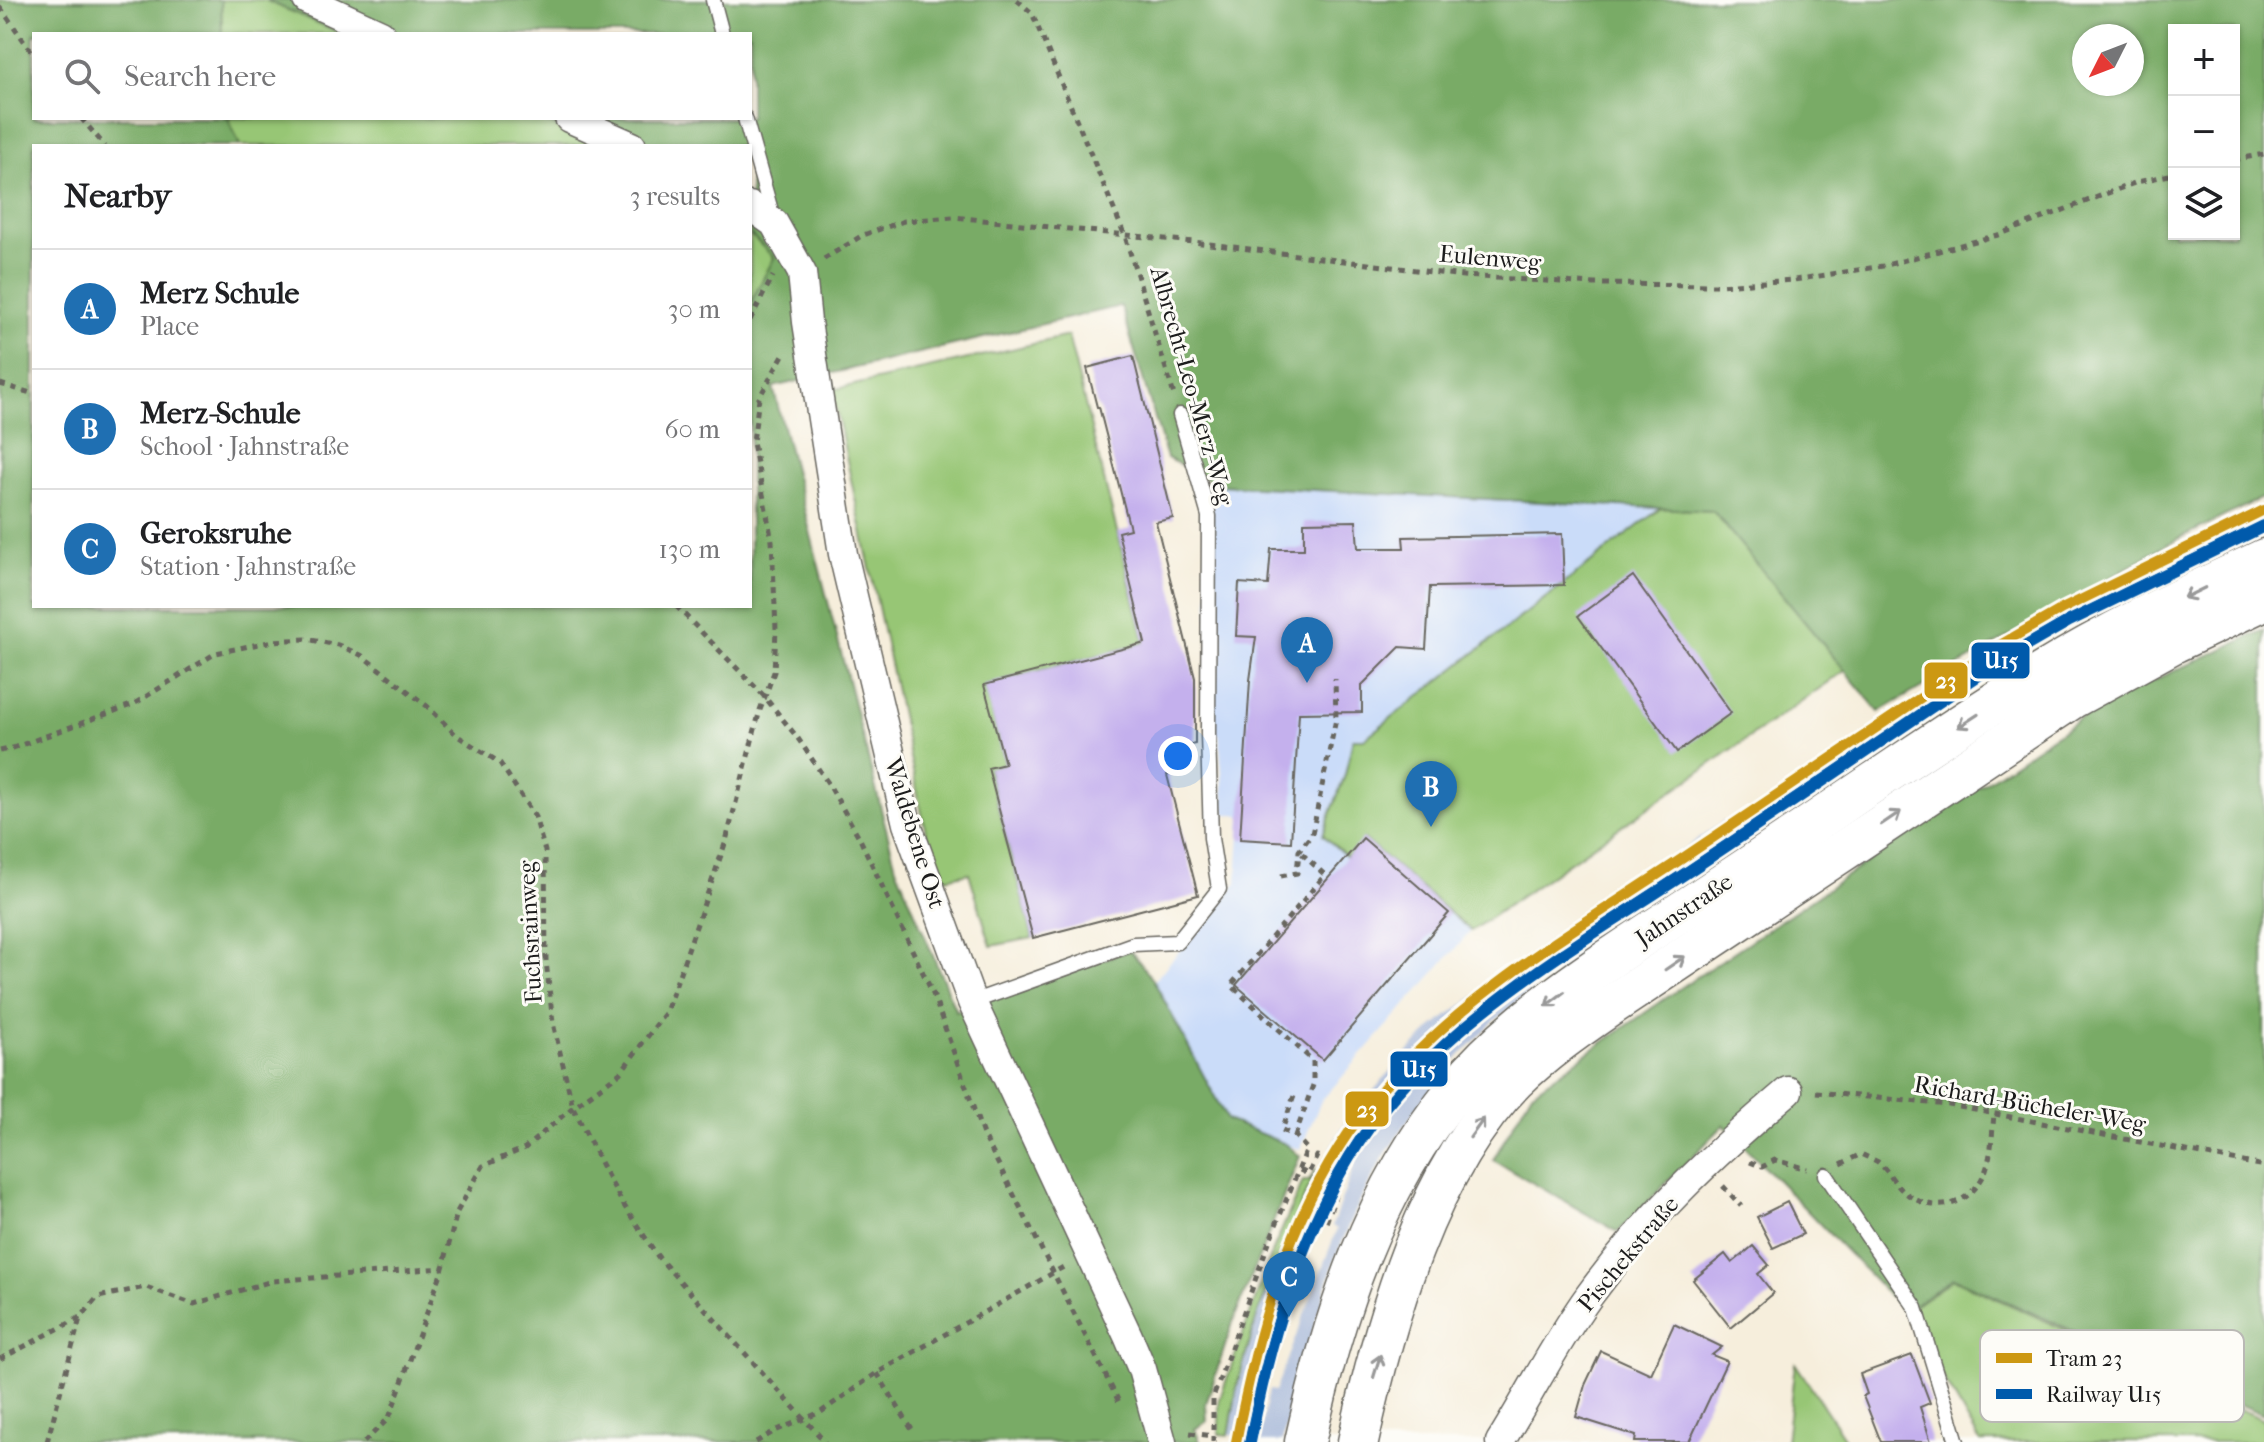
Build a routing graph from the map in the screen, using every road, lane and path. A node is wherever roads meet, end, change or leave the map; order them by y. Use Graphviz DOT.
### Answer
graph roads {
  1 [pos="307,0"];
  2 [pos="713,0"];
  3 [pos="1017,0"];
  4 [pos="0,7"];
  5 [pos="377,32"];
  6 [pos="721,32"];
  7 [pos="32,52"];
  8 [pos="83,120"];
  9 [pos="574,120"];
  10 [pos="746,120"];
  11 [pos="103,144"];
  12 [pos="628,144"];
  13 [pos="2264,154"];
  14 [pos="2240,159"];
  15 [pos="2168,175"];
  16 [pos="752,207"];
  17 [pos="774,223"];
  18 [pos="1125,236"];
  19 [pos="802,273"];
  20 [pos="807,322"];
  21 [pos="0,384"];
  22 [pos="32,393"];
  23 [pos="1180,415"];
  24 [pos="2264,559"];
  25 [pos="2264,600"];
  26 [pos="678,608"];
  27 [pos="1335,679"];
  28 [pos="764,696"];
  29 [pos="0,751"];
  30 [pos="1299,851"];
  31 [pos="1281,876"];
  32 [pos="972,1002"];
  33 [pos="1788,1091"];
  34 [pos="1294,1096"];
  35 [pos="573,1107"];
  36 [pos="1994,1114"];
  37 [pos="1295,1136"];
  38 [pos="1796,1165"];
  39 [pos="2264,1166"];
  40 [pos="1762,1167"];
  41 [pos="1300,1170"];
  42 [pos="1826,1175"];
  43 [pos="1326,1223"];
  44 [pos="443,1268"];
  45 [pos="1052,1273"];
  46 [pos="81,1317"];
  47 [pos="0,1359"];
  48 [pos="877,1373"];
  49 [pos="1263,1388"];
  50 [pos="1123,1409"];
  51 [pos="804,1421"];
  52 [pos="775,1431"];
  53 [pos="914,1433"];
  54 [pos="47,1442"];
  55 [pos="364,1442"];
  56 [pos="756,1442"];
  57 [pos="773,1442"];
  58 [pos="825,1442"];
  59 [pos="1162,1442"];
  60 [pos="1213,1442"];
  61 [pos="1252,1442"];
  62 [pos="1305,1442"];
  63 [pos="1358,1442"];
  64 [pos="1500,1442"];
  65 [pos="1957,1442"];
  1 -- 5 [label="street"];
  2 -- 6 [label="lane"];
  3 -- 18 [label="path, Albrecht-Leo-Merz-Weg"];
  4 -- 7 [label="path"];
  8 -- 11 [label="path"];
  9 -- 12 [label="street"];
  10 -- 17 [label="lane"];
  13 -- 14 [label="path"];
  15 -- 18 [label="path, Eulenweg"];
  16 -- 17 [label="street, Waldebene Ost"];
  17 -- 19 [label="street, Waldebene Ost"];
  18 -- 19 [label="path, Eulenweg"];
  18 -- 23 [label="path, Albrecht-Leo-Merz-Weg"];
  19 -- 20 [label="street, Waldebene Ost"];
  20 -- 28 [label="path"];
  20 -- 32 [label="street, Waldebene Ost"];
  21 -- 22 [label="path"];
  23 -- 32 [label="lane, Albrecht-Leo-Merz-Weg"];
  24 -- 62 [label="main road, Jahnstraße, one-way"];
  63 -- 25 [label="main road, Jahnstraße, one-way"];
  26 -- 28 [label="path"];
  27 -- 30 [label="path"];
  28 -- 35 [label="path"];
  28 -- 45 [label="path"];
  29 -- 35 [label="path, Fuchsrainweg"];
  30 -- 31 [label="path"];
  30 -- 37 [label="path"];
  32 -- 59 [label="street, Waldebene Ost"];
  33 -- 36 [label="path, Richard-Bücheler-Weg"];
  33 -- 64 [label="street, Pischekstraße"];
  34 -- 37 [label="path"];
  35 -- 44 [label="path"];
  35 -- 51 [label="path, Fuchsrainweg"];
  36 -- 39 [label="path, Richard-Bücheler-Weg"];
  36 -- 42 [label="path"];
  37 -- 41 [label="path"];
  38 -- 40 [label="path"];
  41 -- 43 [label="path"];
  41 -- 60 [label="path"];
  42 -- 65 [label="lane"];
  44 -- 46 [label="path"];
  44 -- 55 [label="path"];
  45 -- 48 [label="path"];
  45 -- 50 [label="path"];
  46 -- 47 [label="path"];
  46 -- 54 [label="path"];
  48 -- 51 [label="path"];
  48 -- 53 [label="path"];
  49 -- 61 [label="path"];
  51 -- 52 [label="path"];
  51 -- 58 [label="path, Fuchsrainweg"];
  52 -- 56 [label="path"];
  52 -- 57 [label="path"];
}
